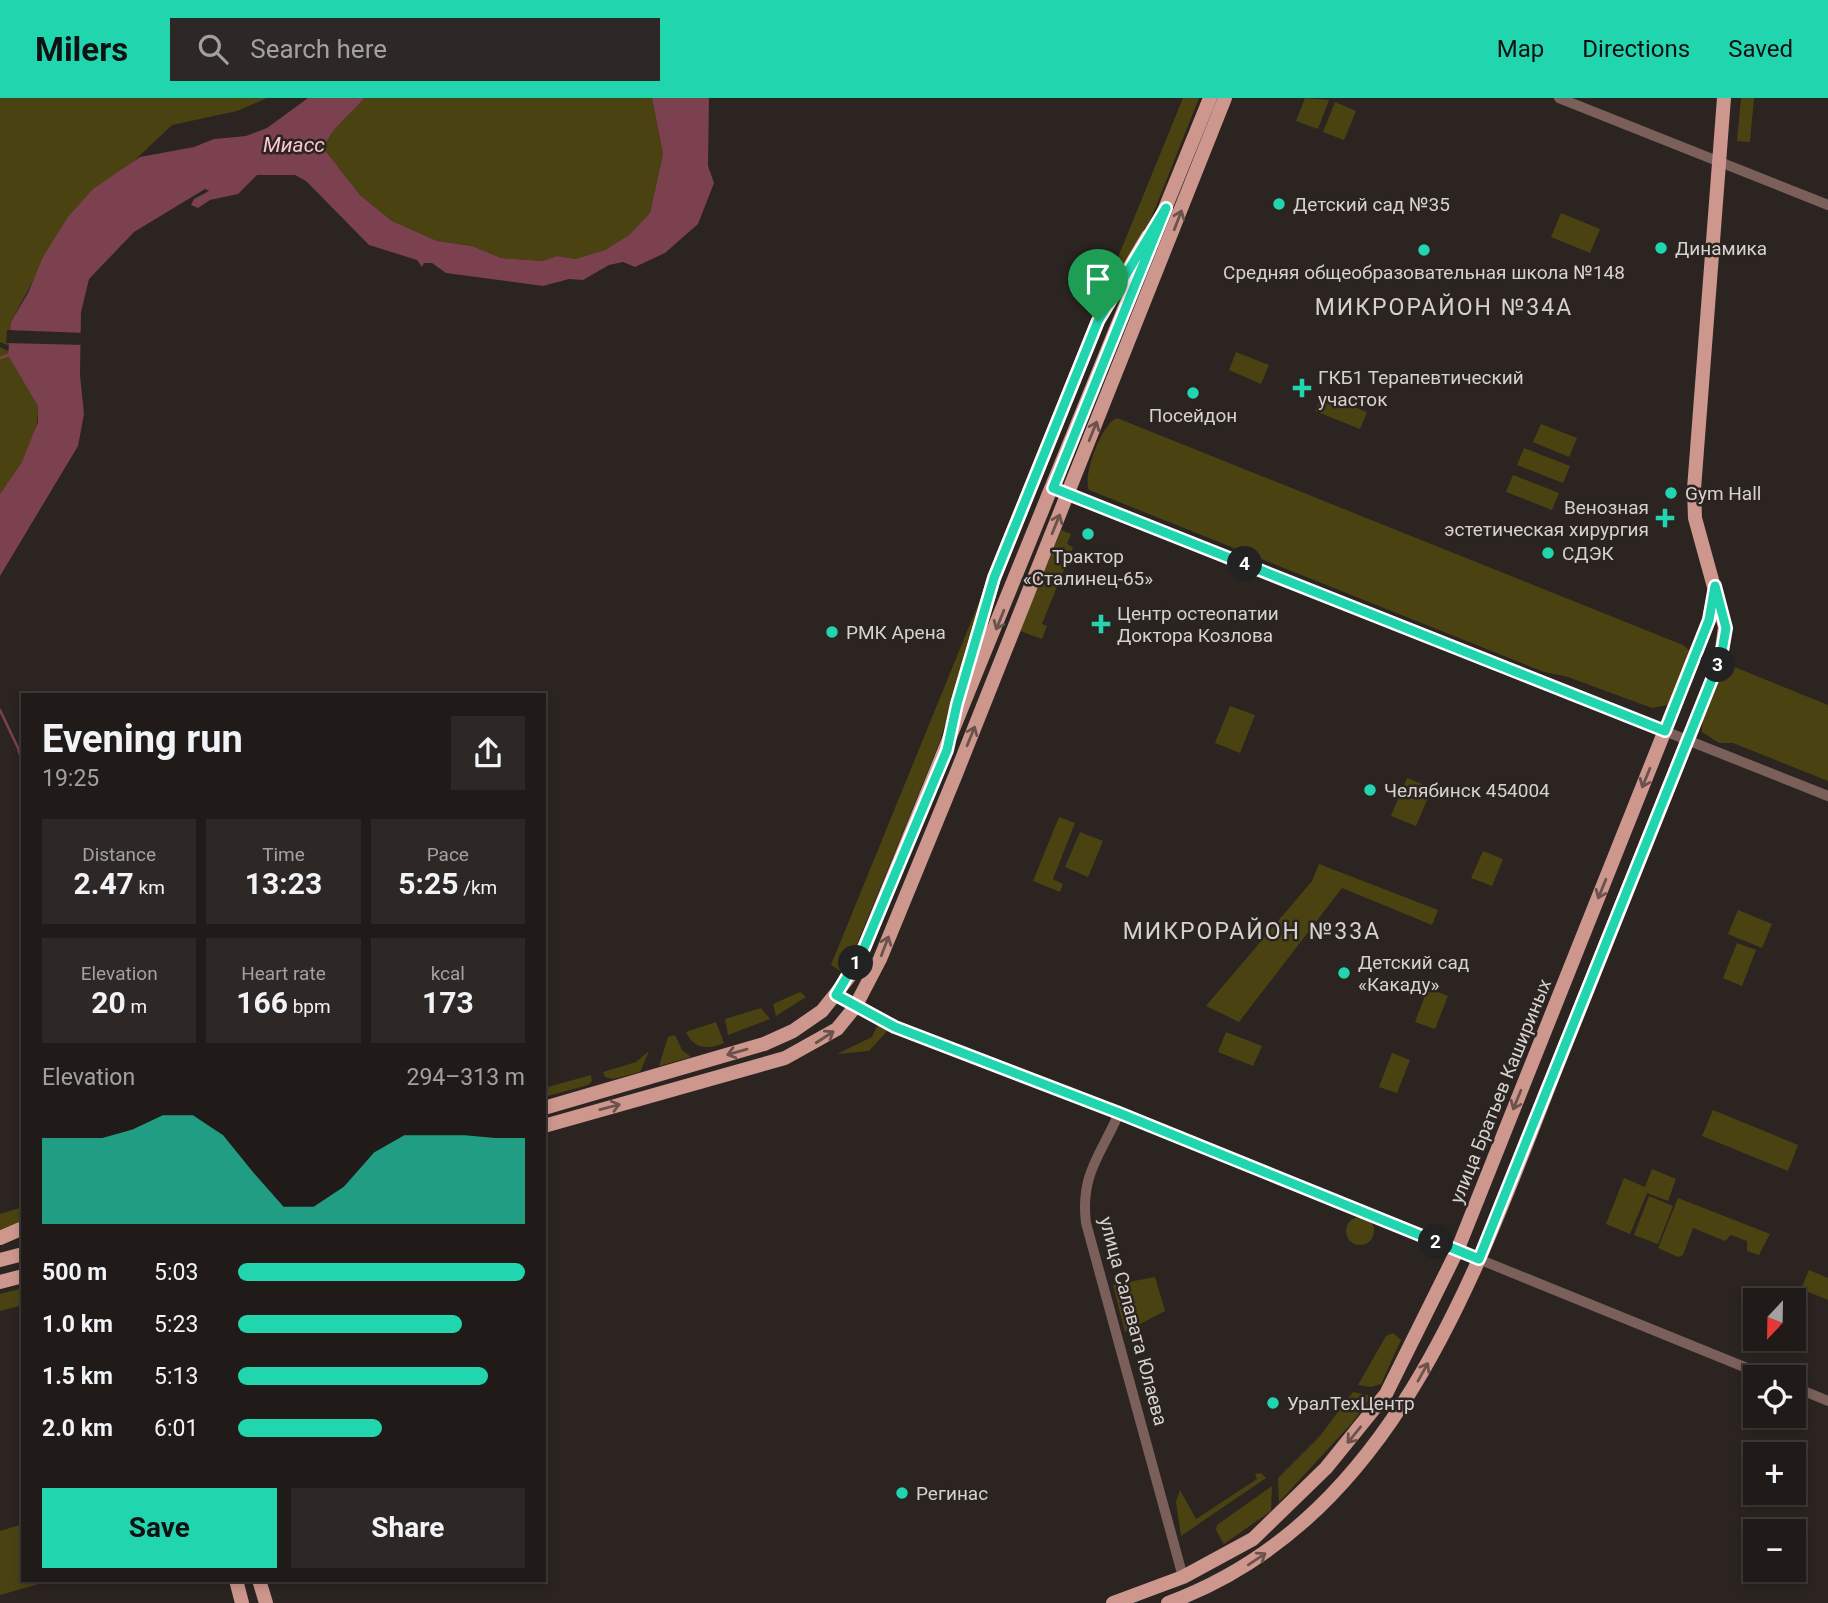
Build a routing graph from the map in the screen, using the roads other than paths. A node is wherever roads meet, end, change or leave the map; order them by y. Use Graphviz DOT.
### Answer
graph roads {
  1 [pos="1210,98"];
  2 [pos="1225,98"];
  3 [pos="1559,98"];
  4 [pos="1724,98"];
  5 [pos="1718,160"];
  6 [pos="1828,205"];
  7 [pos="1166,208"];
  8 [pos="1053,488"];
  9 [pos="1068,494"];
  10 [pos="1715,586"];
  11 [pos="1665,731"];
  12 [pos="1688,740"];
  13 [pos="947,750"];
  14 [pos="1828,796"];
  15 [pos="836,995"];
  16 [pos="855,1007"];
  17 [pos="546,1107"];
  18 [pos="1119,1113"];
  19 [pos="546,1125"];
  20 [pos="21,1229"];
  21 [pos="0,1238"];
  22 [pos="1457,1251"];
  23 [pos="21,1255"];
  24 [pos="1479,1259"];
  25 [pos="0,1261"];
  26 [pos="21,1277"];
  27 [pos="0,1282"];
  28 [pos="1743,1366"];
  29 [pos="1806,1392"];
  30 [pos="1828,1401"];
  31 [pos="1187,1575"];
  32 [pos="237,1582"];
  33 [pos="260,1582"];
  34 [pos="1195,1598"];
  35 [pos="242,1603"];
  36 [pos="266,1603"];
  37 [pos="1113,1603"];
  38 [pos="1168,1603"];
  1 -- 7 [label="main road"];
  9 -- 2 [label="main road, one-way"];
  3 -- 5 [label="street"];
  4 -- 5 [label="main road, улица Братьев Кашириных"];
  5 -- 6 [label="street"];
  5 -- 10 [label="main road, улица Братьев Кашириных"];
  7 -- 8 [label="main road"];
  7 -- 13 [label="main road"];
  8 -- 9 [label="street"];
  8 -- 13 [label="main road, one-way"];
  9 -- 11 [label="street"];
  16 -- 9 [label="main road, one-way"];
  10 -- 11 [label="main road, улица Братьев Кашириных"];
  10 -- 12 [label="main road, улица Братьев Кашириных"];
  11 -- 12 [label="street"];
  11 -- 22 [label="main road, улица Братьев Кашириных, one-way"];
  12 -- 14 [label="street"];
  12 -- 24 [label="main road, улица Братьев Кашириных"];
  13 -- 15 [label="main road"];
  15 -- 16 [label="street"];
  15 -- 17 [label="main road, one-way"];
  16 -- 18 [label="street"];
  19 -- 16 [label="main road, one-way"];
  18 -- 22 [label="street"];
  18 -- 31 [label="street, улица Салавата Юлаева"];
  20 -- 21 [label="main road"];
  22 -- 24 [label="street"];
  22 -- 31 [label="main road, улица Братьев Кашириных, one-way"];
  23 -- 25 [label="main road"];
  24 -- 28 [label="street"];
  34 -- 24 [label="main road, улица Братьев Кашириных, one-way"];
  26 -- 27 [label="main road"];
  29 -- 30 [label="street"];
  31 -- 34 [label="main road, улица Салавата Юлаева"];
  31 -- 37 [label="main road, улица Братьев Кашириных"];
  32 -- 35 [label="main road"];
  33 -- 36 [label="main road"];
  34 -- 38 [label="main road, улица Братьев Кашириных"];
}
